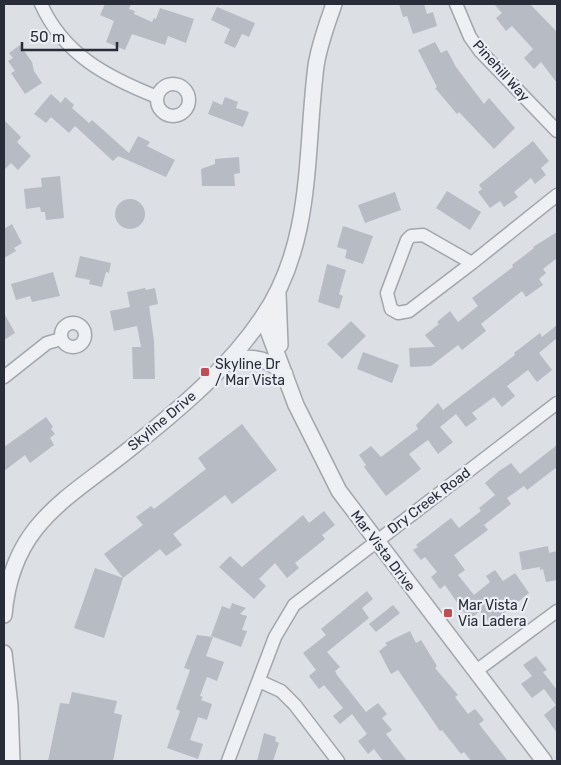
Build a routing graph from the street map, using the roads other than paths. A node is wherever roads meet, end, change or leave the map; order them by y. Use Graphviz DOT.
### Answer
graph roads {
  1 [pos="41,4"];
  2 [pos="334,4"];
  3 [pos="456,4"];
  4 [pos="157,97"];
  5 [pos="557,132"];
  6 [pos="557,195"];
  7 [pos="472,262"];
  8 [pos="278,293"];
  9 [pos="263,317"];
  10 [pos="61,339"];
  11 [pos="226,364"];
  12 [pos="285,374"];
  13 [pos="4,377"];
  14 [pos="557,403"];
  15 [pos="376,542"];
  16 [pos="557,611"];
  17 [pos="4,616"];
  18 [pos="4,653"];
  19 [pos="476,671"];
  20 [pos="259,681"];
  21 [pos="12,761"];
  22 [pos="228,761"];
  23 [pos="338,761"];
  24 [pos="544,761"];
  1 -- 4 [label="street"];
  2 -- 8 [label="street, Skyline Drive"];
  3 -- 5 [label="street, Pinehill Way"];
  6 -- 7 [label="street"];
  7 -- 7 [label="street"];
  8 -- 9 [label="street, Skyline Drive"];
  8 -- 12 [label="street"];
  9 -- 11 [label="street, Skyline Drive"];
  9 -- 12 [label="street, Mar Vista Drive"];
  10 -- 13 [label="street"];
  11 -- 12 [label="street"];
  11 -- 17 [label="street, Skyline Drive"];
  12 -- 15 [label="street, Mar Vista Drive"];
  14 -- 15 [label="street, Dry Creek Road"];
  15 -- 19 [label="street, Mar Vista Drive"];
  15 -- 20 [label="street, Dry Creek Road"];
  16 -- 19 [label="street"];
  18 -- 21 [label="street"];
  19 -- 24 [label="street, Mar Vista Drive"];
  20 -- 22 [label="street, Dry Creek Road"];
  20 -- 23 [label="street"];
}
